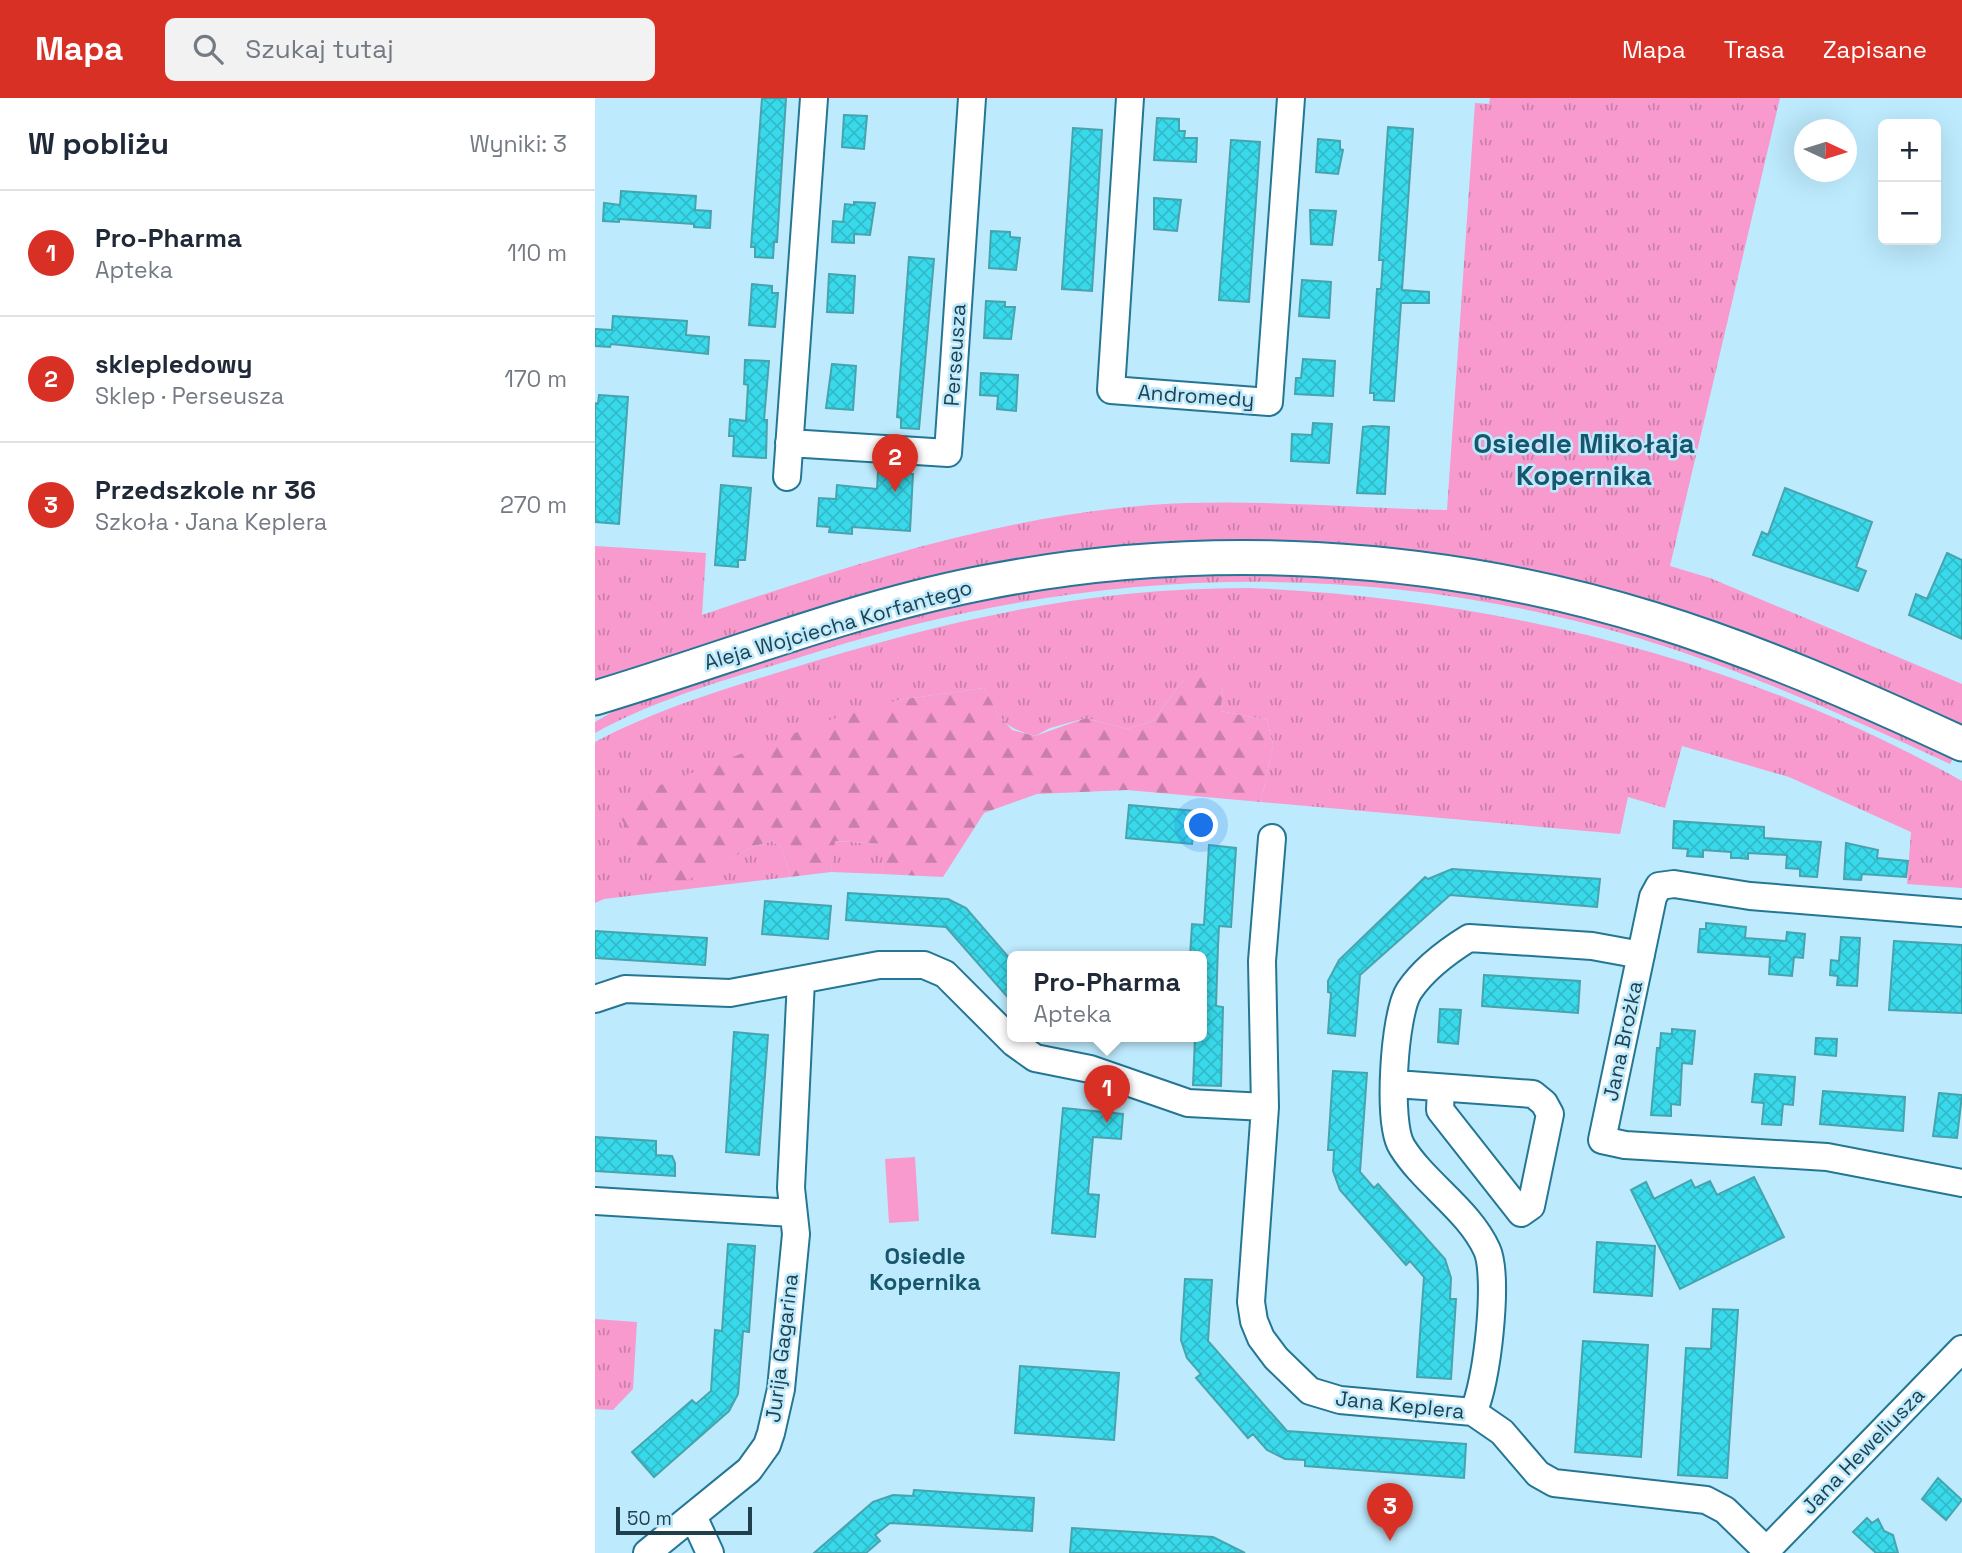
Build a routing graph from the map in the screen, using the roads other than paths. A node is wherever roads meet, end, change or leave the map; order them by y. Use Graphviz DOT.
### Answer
graph roads {
  1 [pos="814,98"];
  2 [pos="972,98"];
  3 [pos="1130,98"];
  4 [pos="1291,98"];
  5 [pos="789,443"];
  6 [pos="787,477"];
  7 [pos="649,682"];
  8 [pos="595,698"];
  9 [pos="595,709"];
  10 [pos="1962,744"];
  11 [pos="1272,838"];
  12 [pos="1962,913"];
  13 [pos="1641,955"];
  14 [pos="801,980"];
  15 [pos="595,999"];
  16 [pos="1007,1036"];
  17 [pos="1013,1042"];
  18 [pos="1396,1084"];
  19 [pos="1441,1088"];
  20 [pos="1265,1107"];
  21 [pos="1962,1183"];
  22 [pos="595,1201"];
  23 [pos="793,1213"];
  24 [pos="1962,1349"];
  25 [pos="1473,1412"];
  26 [pos="693,1516"];
  27 [pos="1765,1552"];
  28 [pos="646,1553"];
  29 [pos="711,1553"];
  1 -- 5 [label="street"];
  2 -- 5 [label="street, Perseusza"];
  3 -- 4 [label="street, Andromedy"];
  5 -- 6 [label="street"];
  7 -- 8 [label="main road, Aleja Wojciecha Korfantego"];
  7 -- 9 [label="main road, Aleja Wojciecha Korfantego"];
  7 -- 10 [label="main road, Aleja Wojciecha Korfantego"];
  11 -- 20 [label="street, Jana Keplera"];
  12 -- 13 [label="street, Jana Brożka"];
  13 -- 18 [label="street"];
  13 -- 21 [label="street, Jana Brożka"];
  14 -- 15 [label="street"];
  14 -- 16 [label="street"];
  14 -- 23 [label="street, Jurija Gagarina"];
  17 -- 20 [label="street"];
  18 -- 19 [label="street"];
  18 -- 25 [label="street"];
  19 -- 19 [label="street"];
  20 -- 25 [label="street, Jana Keplera"];
  22 -- 23 [label="street"];
  23 -- 26 [label="street, Jurija Gagarina"];
  24 -- 27 [label="street, Jana Heweliusza"];
  25 -- 27 [label="street, Jana Keplera"];
  26 -- 28 [label="street, Jurija Gagarina"];
  26 -- 29 [label="street"];
}
